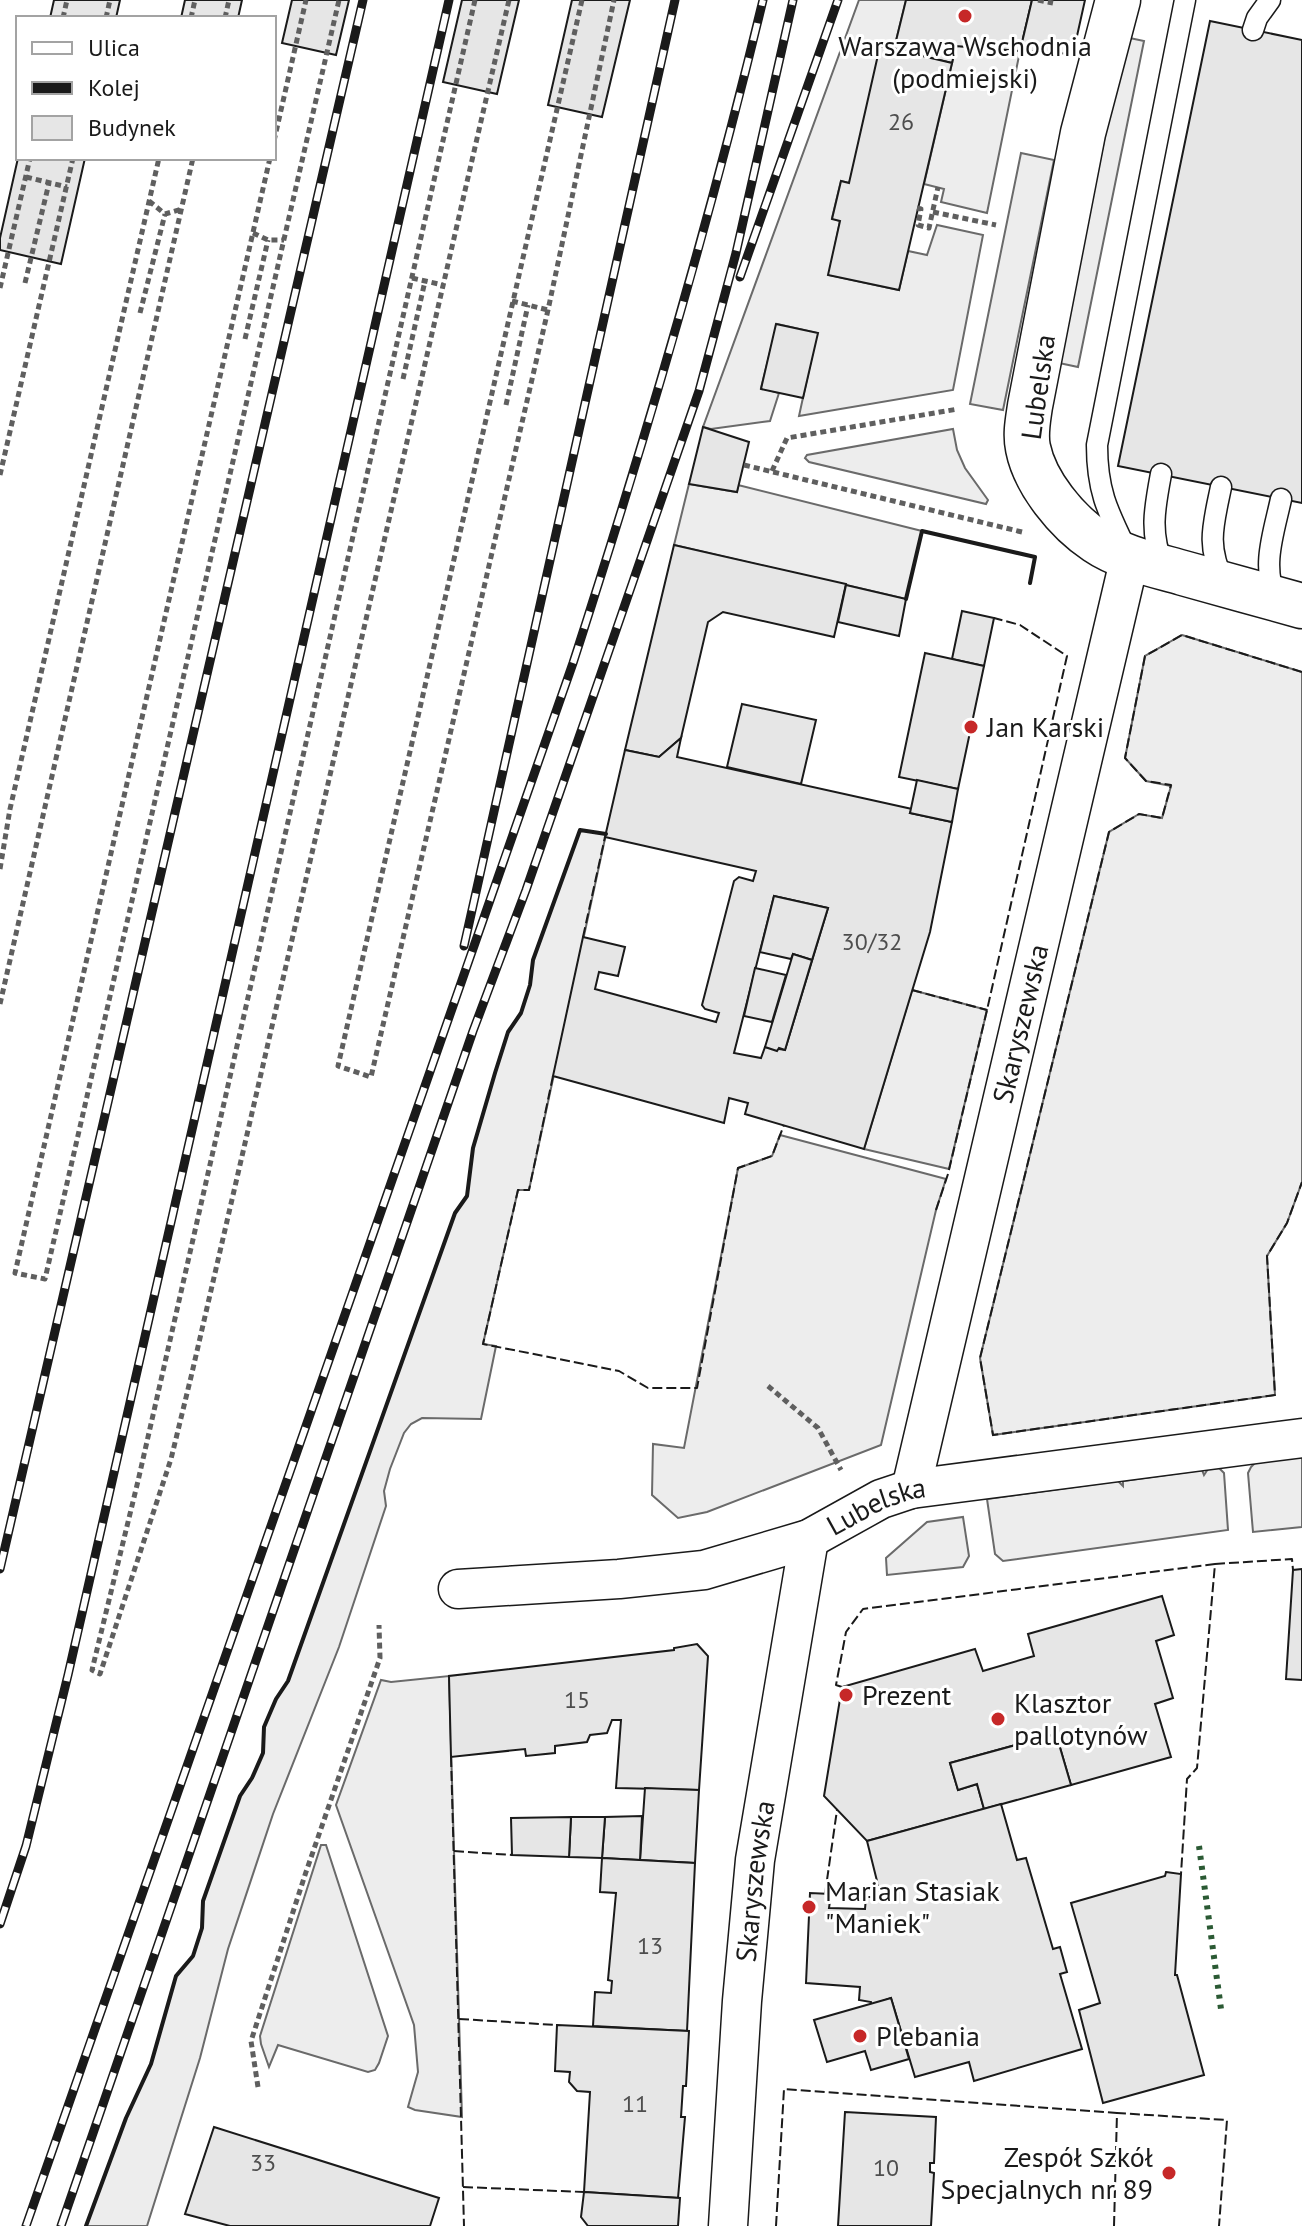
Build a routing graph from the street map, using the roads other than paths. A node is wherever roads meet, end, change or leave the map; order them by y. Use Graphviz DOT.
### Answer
graph roads {
  1 [pos="1118,0"];
  2 [pos="1185,0"];
  3 [pos="1270,0"];
  4 [pos="1253,30"];
  5 [pos="1161,474"];
  6 [pos="1221,487"];
  7 [pos="1281,499"];
  8 [pos="1146,562"];
  9 [pos="1224,584"];
  10 [pos="1293,600"];
  11 [pos="1302,1438"];
  12 [pos="911,1489"];
  13 [pos="809,1539"];
  14 [pos="458,1589"];
  15 [pos="728,2226"];
  1 -- 8 [label="street, Lubelska"];
  2 -- 8 [label="lane"];
  3 -- 4 [label="lane"];
  5 -- 8 [label="lane"];
  6 -- 9 [label="lane"];
  7 -- 10 [label="lane"];
  8 -- 9 [label="street, Lubelska"];
  8 -- 12 [label="street, Skaryszewska"];
  9 -- 10 [label="street, Lubelska"];
  11 -- 12 [label="street, Lubelska"];
  12 -- 13 [label="street, Lubelska"];
  13 -- 14 [label="street, Lubelska"];
  13 -- 15 [label="street, Skaryszewska"];
}
